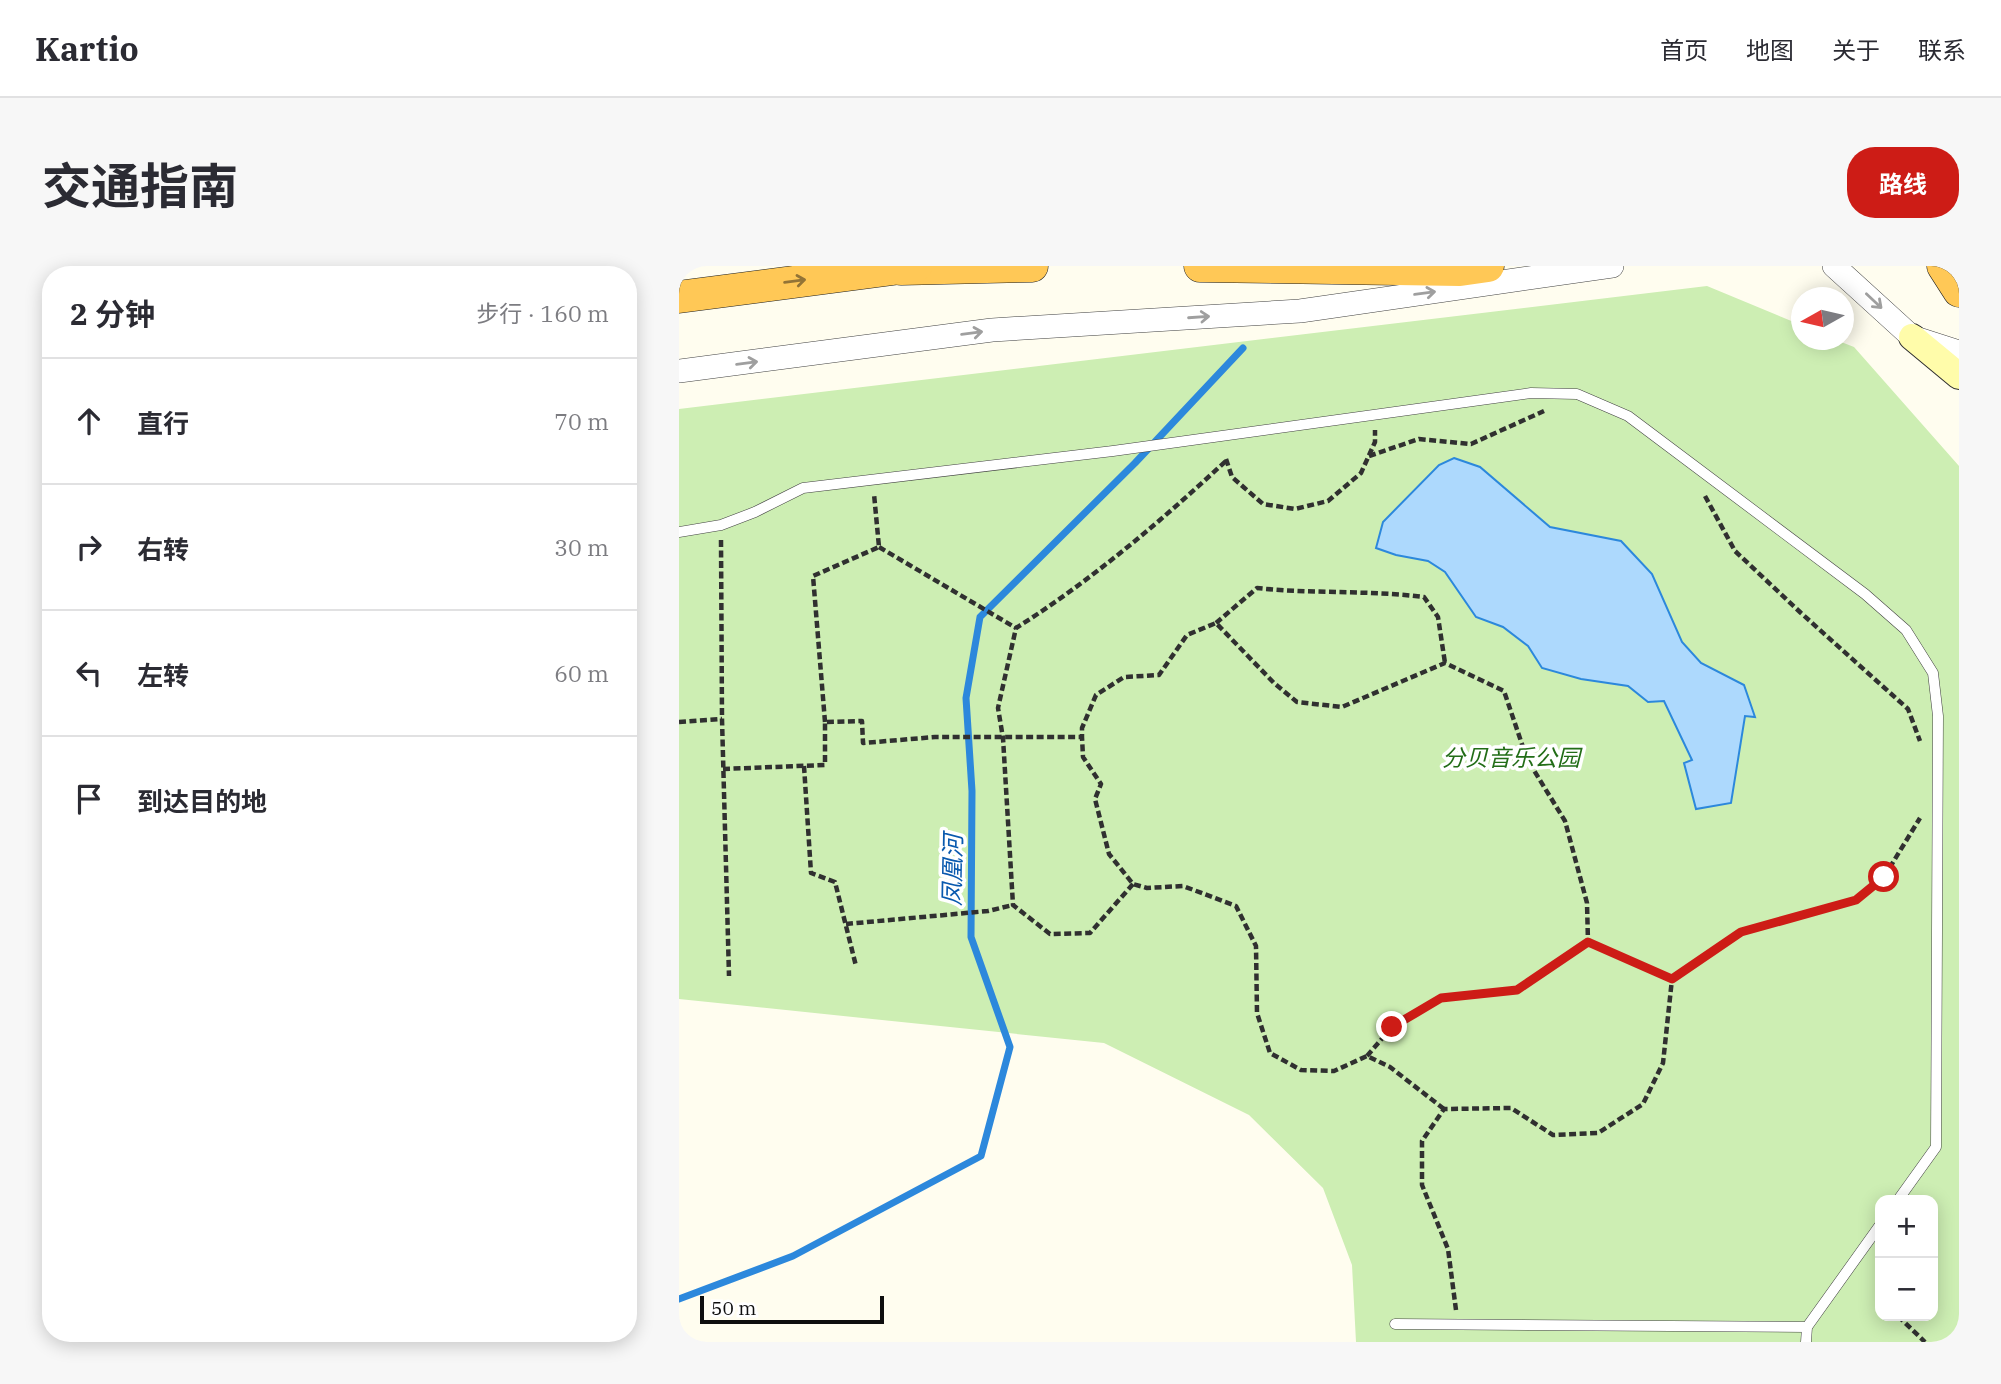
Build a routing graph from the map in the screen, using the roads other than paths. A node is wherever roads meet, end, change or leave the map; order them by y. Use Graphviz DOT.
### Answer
graph roads {
  1 [pos="1032,266"];
  2 [pos="1201,266"];
  3 [pos="1488,266"];
  4 [pos="1612,266"];
  5 [pos="1835,266"];
  6 [pos="1943,266"];
  7 [pos="908,267"];
  8 [pos="755,286"];
  9 [pos="1959,291"];
  10 [pos="679,296"];
  11 [pos="679,304"];
  12 [pos="1912,337"];
  13 [pos="1959,352"];
  14 [pos="679,371"];
  15 [pos="1959,376"];
  16 [pos="679,532"];
  17 [pos="1902,1195"];
  18 [pos="1875,1232"];
  19 [pos="1395,1325"];
  20 [pos="1807,1327"];
  21 [pos="1807,1342"];
  1 -- 7 [label="highway"];
  2 -- 3 [label="highway"];
  14 -- 4 [label="street, one-way"];
  5 -- 12 [label="street, one-way"];
  6 -- 9 [label="highway"];
  8 -- 7 [label="highway, one-way"];
  8 -- 10 [label="highway"];
  8 -- 11 [label="highway"];
  12 -- 13 [label="street"];
  12 -- 15 [label="main road"];
  16 -- 17 [label="lane"];
  18 -- 20 [label="lane"];
  19 -- 20 [label="lane"];
  20 -- 21 [label="lane"];
}
